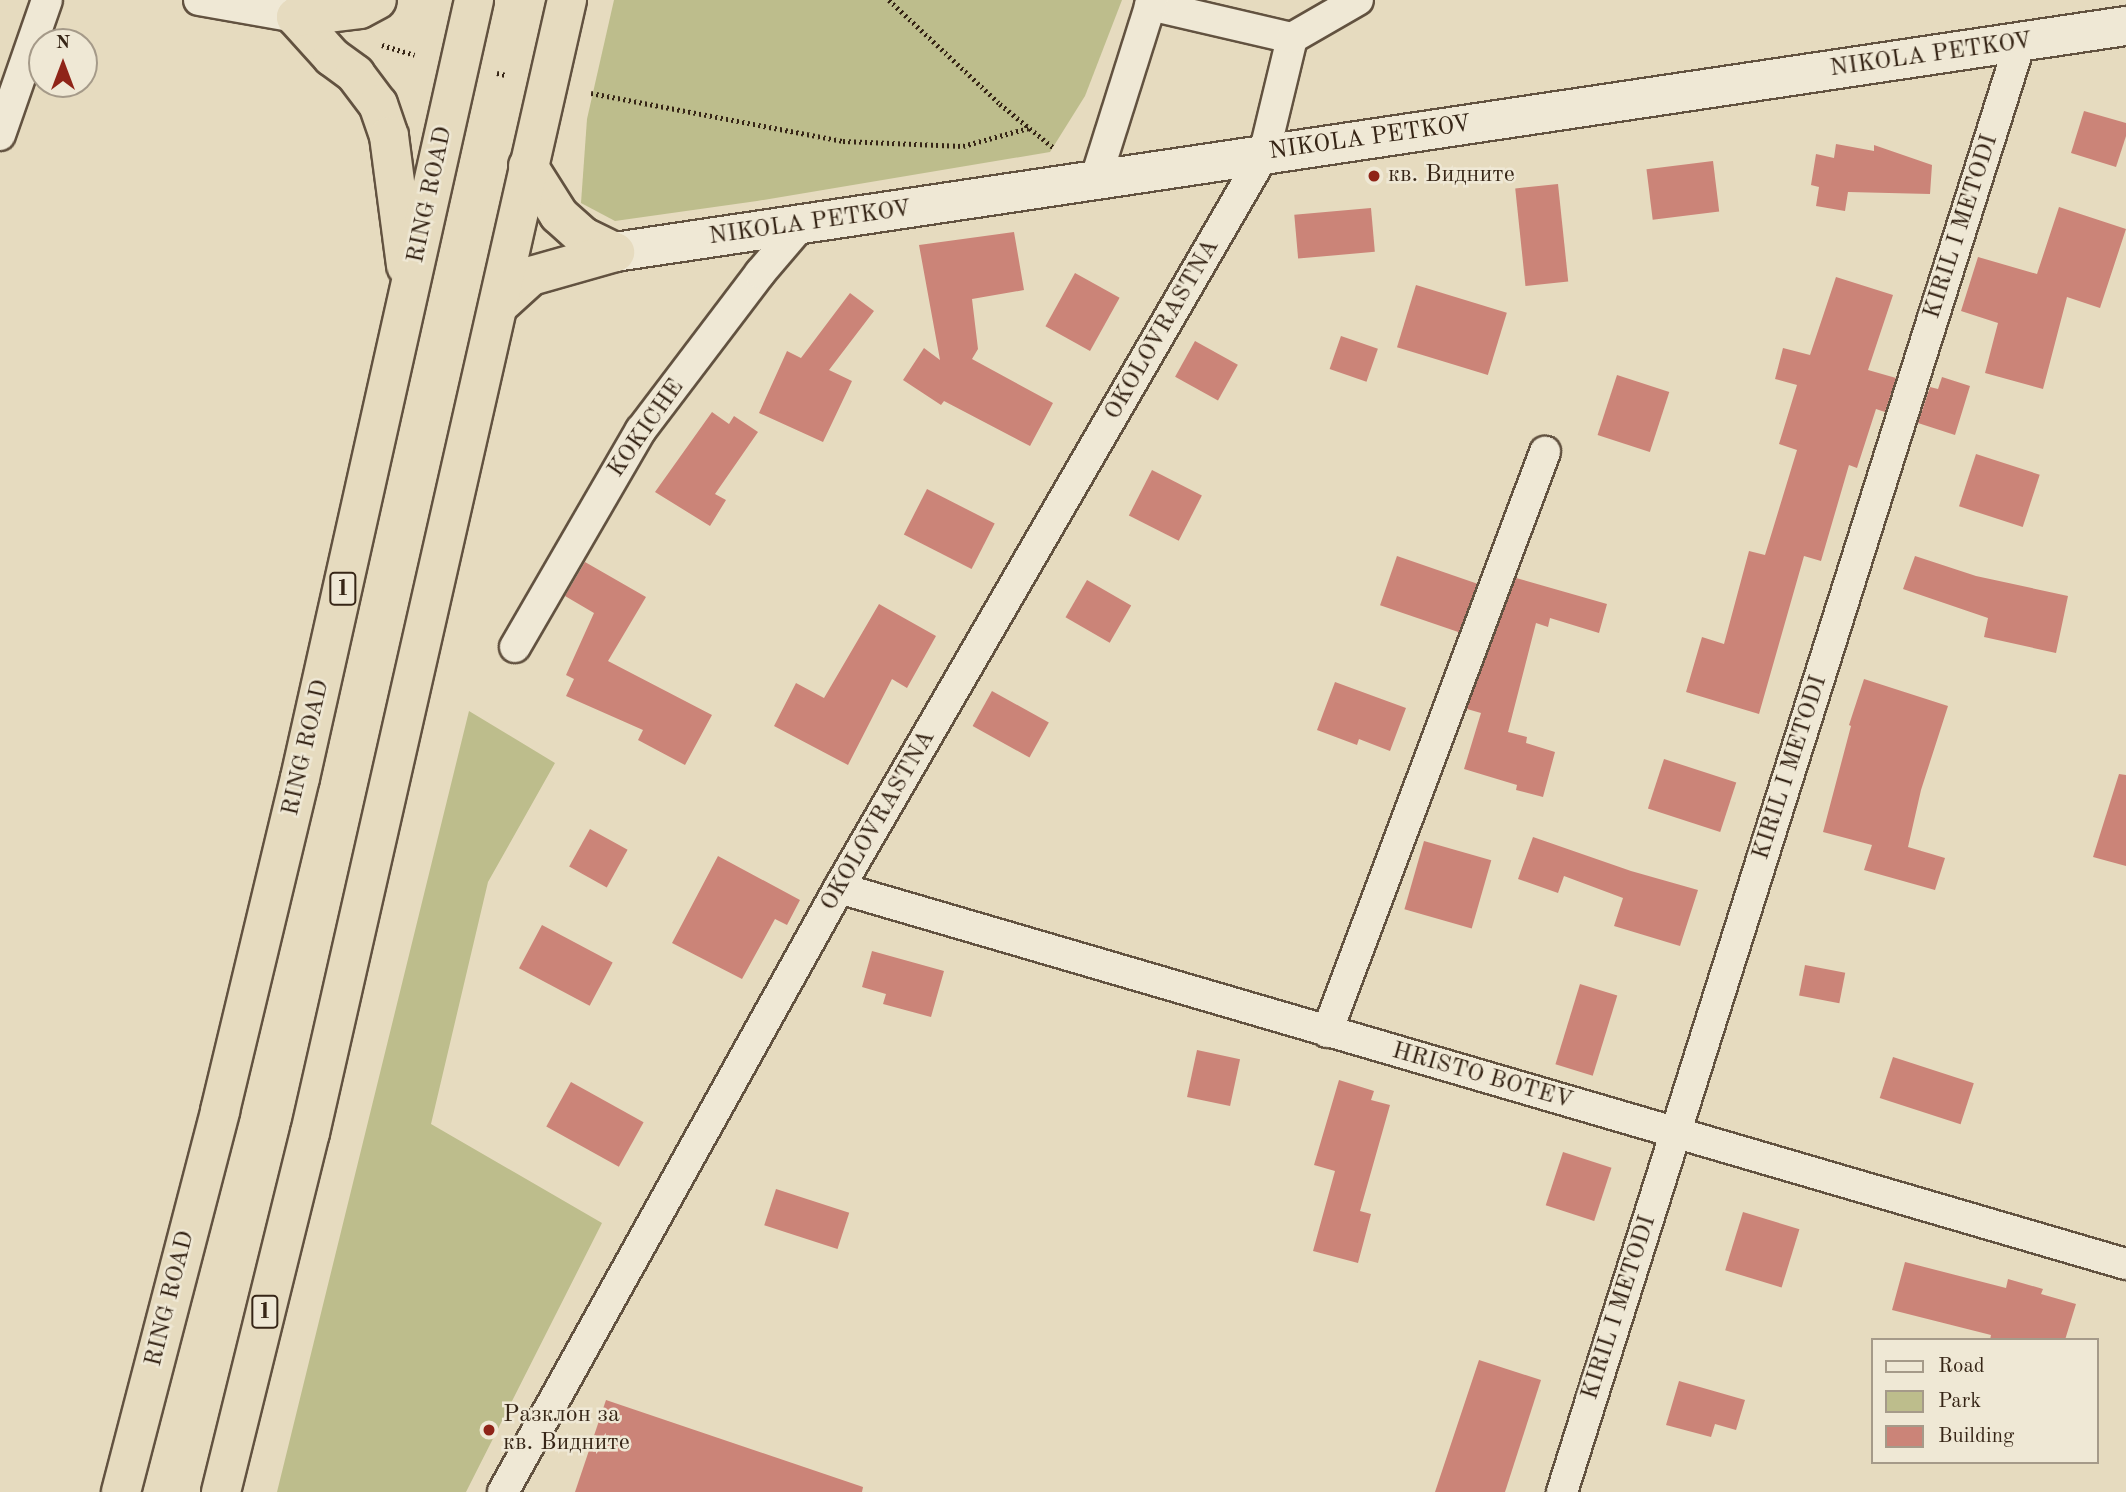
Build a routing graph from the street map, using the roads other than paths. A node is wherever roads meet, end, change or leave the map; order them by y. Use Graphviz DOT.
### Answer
graph roads {
  1 [pos="47,0"];
  2 [pos="199,0"];
  3 [pos="377,0"];
  4 [pos="474,0"];
  5 [pos="567,0"];
  6 [pos="1358,0"];
  7 [pos="1151,2"];
  8 [pos="296,17"];
  9 [pos="2126,26"];
  10 [pos="1292,37"];
  11 [pos="2020,43"];
  12 [pos="0,135"];
  13 [pos="1264,154"];
  14 [pos="527,166"];
  15 [pos="1095,181"];
  16 [pos="801,225"];
  17 [pos="615,252"];
  18 [pos="410,291"];
  19 [pos="498,306"];
  20 [pos="1545,452"];
  21 [pos="515,647"];
  22 [pos="839,888"];
  23 [pos="1326,1032"];
  24 [pos="1676,1133"];
  25 [pos="2126,1264"];
  26 [pos="121,1492"];
  27 [pos="221,1492"];
  28 [pos="503,1492"];
  29 [pos="1562,1492"];
  1 -- 12 [label="street"];
  2 -- 8 [label="street"];
  3 -- 8 [label="highway"];
  4 -- 18 [label="highway, RING ROAD / 1"];
  5 -- 14 [label="highway, 1"];
  6 -- 10 [label="street"];
  7 -- 10 [label="street"];
  7 -- 15 [label="street"];
  8 -- 18 [label="highway"];
  9 -- 11 [label="street, NIKOLA PETKOV"];
  10 -- 13 [label="street, OKOLOVRASTNA"];
  11 -- 13 [label="street, NIKOLA PETKOV"];
  11 -- 24 [label="street, KIRIL I METODI"];
  13 -- 15 [label="street, NIKOLA PETKOV"];
  13 -- 22 [label="street, OKOLOVRASTNA"];
  14 -- 17 [label="highway"];
  14 -- 19 [label="highway, 1"];
  15 -- 16 [label="street, NIKOLA PETKOV"];
  16 -- 17 [label="street, NIKOLA PETKOV"];
  16 -- 21 [label="street, KOKICHE"];
  17 -- 19 [label="highway"];
  18 -- 26 [label="highway, RING ROAD / 1"];
  19 -- 27 [label="highway, 1"];
  20 -- 23 [label="street"];
  22 -- 23 [label="street, HRISTO BOTEV"];
  22 -- 28 [label="street, OKOLOVRASTNA"];
  23 -- 24 [label="street, HRISTO BOTEV"];
  24 -- 25 [label="street, HRISTO BOTEV"];
  24 -- 29 [label="street, KIRIL I METODI"];
}
